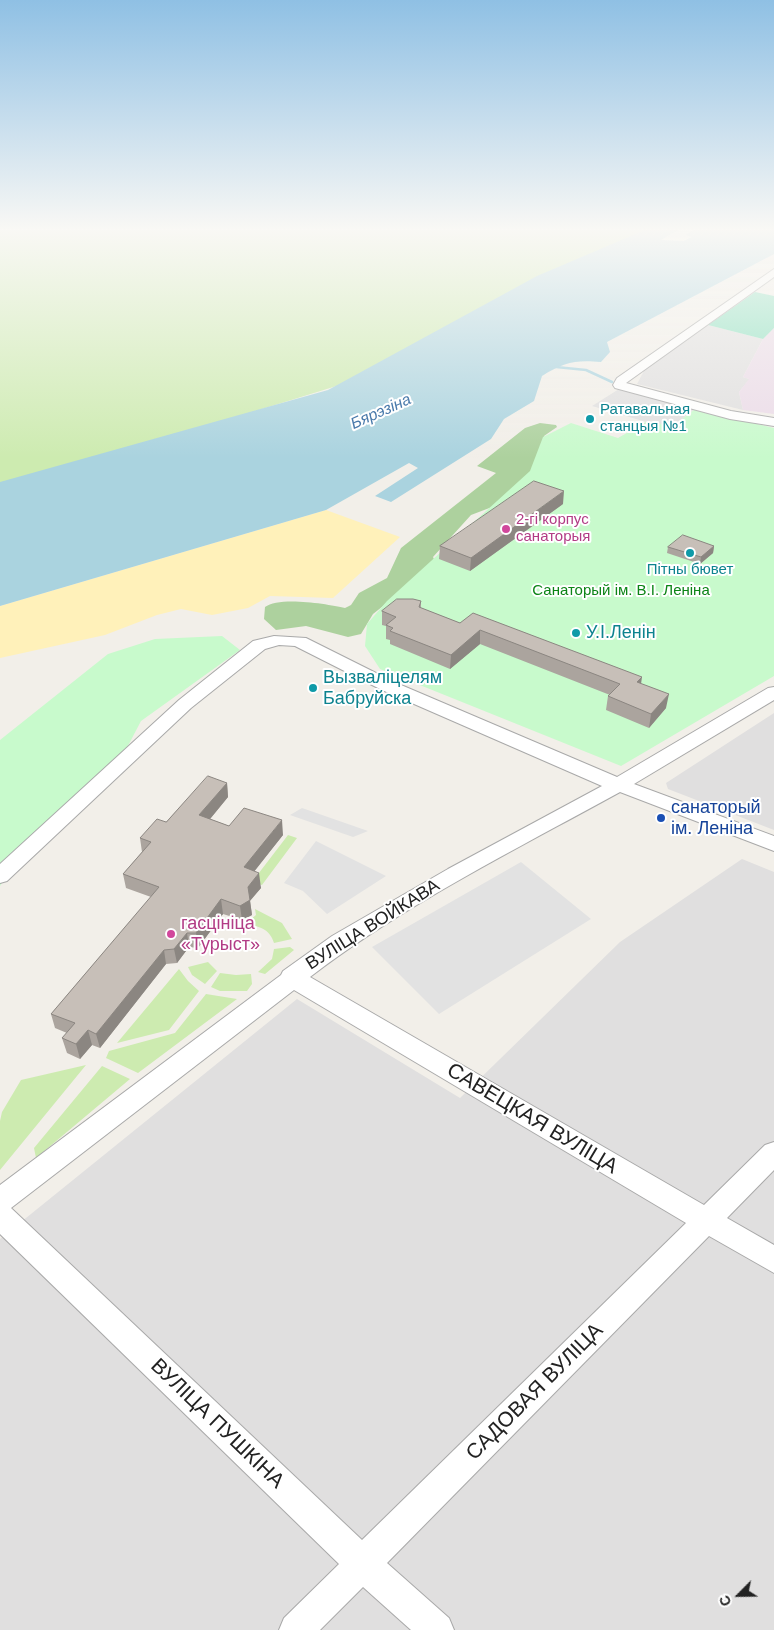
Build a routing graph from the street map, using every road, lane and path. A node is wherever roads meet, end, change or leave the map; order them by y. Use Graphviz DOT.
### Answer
graph roads {
  1 [pos="726,306"];
  2 [pos="774,422"];
  3 [pos="774,692"];
  4 [pos="618,785"];
  5 [pos="774,844"];
  6 [pos="0,876"];
  7 [pos="291,977"];
  8 [pos="774,1153"];
  9 [pos="0,1201"];
  10 [pos="0,1216"];
  11 [pos="706,1222"];
  12 [pos="774,1260"];
  13 [pos="362,1563"];
  14 [pos="296,1630"];
  15 [pos="437,1630"];
  1 -- 2 [label="street"];
  3 -- 4 [label="street, ВУЛІЦА ВОЙКАВА"];
  4 -- 5 [label="street"];
  4 -- 6 [label="street"];
  4 -- 7 [label="street, ВУЛІЦА ВОЙКАВА"];
  7 -- 9 [label="street, ВУЛІЦА ВОЙКАВА"];
  7 -- 11 [label="street, САВЕЦКАЯ ВУЛІЦА"];
  8 -- 11 [label="street, САДОВАЯ ВУЛІЦА"];
  10 -- 13 [label="street, ВУЛІЦА ПУШКІНА"];
  11 -- 12 [label="street, САВЕЦКАЯ ВУЛІЦА"];
  11 -- 13 [label="street, САДОВАЯ ВУЛІЦА"];
  13 -- 14 [label="street, САДОВАЯ ВУЛІЦА"];
  13 -- 15 [label="street, ВУЛІЦА ПУШКІНА"];
}
